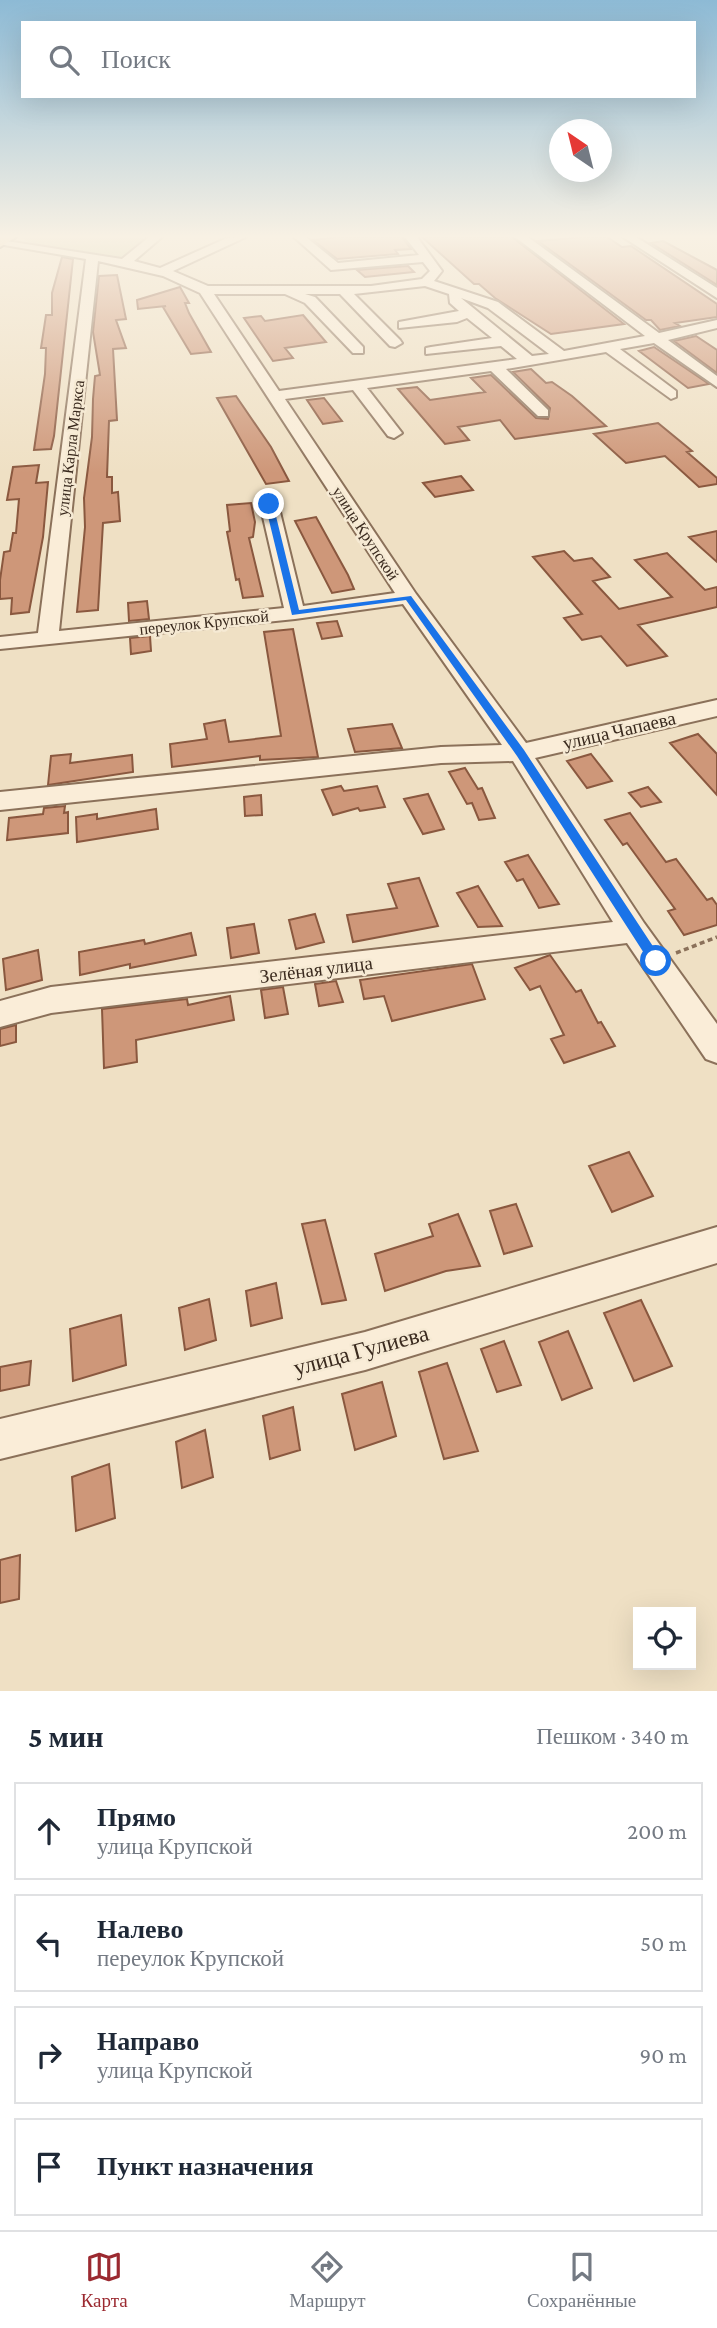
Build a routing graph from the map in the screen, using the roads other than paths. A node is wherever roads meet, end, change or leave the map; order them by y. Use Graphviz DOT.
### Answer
graph roads {
  1 [pos="85,316"];
  2 [pos="223,316"];
  3 [pos="325,316"];
  4 [pos="369,316"];
  5 [pos="460,316"];
  6 [pos="472,316"];
  7 [pos="508,316"];
  8 [pos="624,316"];
  9 [pos="717,324"];
  10 [pos="404,325"];
  11 [pos="489,328"];
  12 [pos="417,339"];
  13 [pos="656,340"];
  14 [pos="395,343"];
  15 [pos="509,345"];
  16 [pos="608,347"];
  17 [pos="431,351"];
  18 [pos="361,353"];
  19 [pos="560,355"];
  20 [pos="456,357"];
  21 [pos="412,359"];
  22 [pos="529,360"];
  23 [pos="495,367"];
  24 [pos="429,376"];
  25 [pos="387,381"];
  26 [pos="717,383"];
  27 [pos="356,385"];
  28 [pos="671,394"];
  29 [pos="277,396"];
  30 [pos="543,413"];
  31 [pos="394,433"];
  32 [pos="269,504"];
  33 [pos="408,597"];
  34 [pos="295,613"];
  35 [pos="48,638"];
  36 [pos="0,643"];
  37 [pos="714,712"];
  38 [pos="520,753"];
  39 [pos="0,801"];
  40 [pos="634,932"];
  41 [pos="0,1014"];
  42 [pos="717,1049"];
  43 [pos="717,1245"];
  44 [pos="0,1439"];
  1 -- 35 [label="street, улица Карла Маркса"];
  2 -- 29 [label="street, улица Крупской"];
  3 -- 18 [label="street"];
  4 -- 14 [label="street"];
  5 -- 10 [label="street"];
  6 -- 11 [label="street"];
  7 -- 19 [label="street"];
  8 -- 13 [label="street"];
  9 -- 13 [label="street"];
  11 -- 12 [label="street"];
  11 -- 15 [label="street"];
  13 -- 16 [label="street"];
  13 -- 26 [label="street"];
  15 -- 17 [label="street"];
  15 -- 20 [label="street"];
  15 -- 22 [label="street"];
  16 -- 19 [label="street"];
  16 -- 28 [label="lane"];
  18 -- 25 [label="lane"];
  19 -- 22 [label="street"];
  21 -- 24 [label="street"];
  22 -- 23 [label="street"];
  23 -- 24 [label="street"];
  23 -- 30 [label="street"];
  24 -- 25 [label="street"];
  25 -- 27 [label="street"];
  27 -- 29 [label="street"];
  27 -- 31 [label="street"];
  29 -- 33 [label="street, улица Крупской"];
  32 -- 34 [label="street"];
  33 -- 34 [label="street, переулок Крупской"];
  33 -- 38 [label="street, улица Крупской"];
  34 -- 35 [label="street, переулок Крупской"];
  35 -- 36 [label="street, переулок Крупской"];
  37 -- 38 [label="street, улица Чапаева"];
  38 -- 39 [label="street, улица Чапаева"];
  38 -- 40 [label="street, улица Крупской"];
  40 -- 41 [label="street, Зелёная улица"];
  40 -- 42 [label="street, улица Крупской"];
  43 -- 44 [label="street, улица Гулиева"];
}
